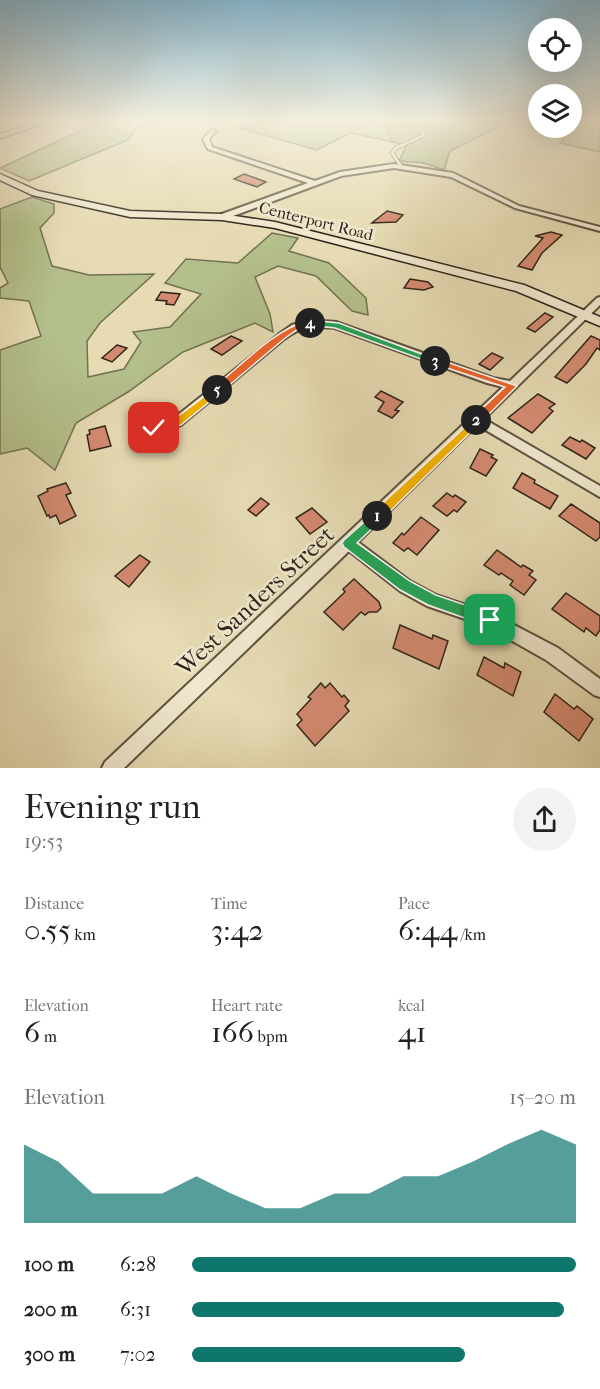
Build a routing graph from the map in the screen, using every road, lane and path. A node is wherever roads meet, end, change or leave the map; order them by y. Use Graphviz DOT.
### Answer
graph roads {
  1 [pos="237,157"];
  2 [pos="395,157"];
  3 [pos="401,166"];
  4 [pos="0,177"];
  5 [pos="315,183"];
  6 [pos="222,218"];
  7 [pos="600,229"];
  8 [pos="600,300"];
  9 [pos="585,316"];
  10 [pos="600,322"];
  11 [pos="512,386"];
  12 [pos="477,420"];
  13 [pos="154,428"];
  14 [pos="600,492"];
  15 [pos="348,543"];
  16 [pos="600,689"];
  17 [pos="111,768"];
  1 -- 5 [label="street"];
  2 -- 3 [label="lane"];
  3 -- 5 [label="street"];
  3 -- 7 [label="street"];
  4 -- 6 [label="main road, Centerport Road"];
  5 -- 6 [label="street"];
  6 -- 9 [label="main road, Centerport Road"];
  8 -- 9 [label="street, West Sanders Street"];
  9 -- 10 [label="main road, Centerport Road"];
  9 -- 11 [label="street, West Sanders Street"];
  11 -- 12 [label="street, West Sanders Street"];
  11 -- 13 [label="street"];
  12 -- 14 [label="street"];
  12 -- 15 [label="street, West Sanders Street"];
  15 -- 16 [label="street"];
  15 -- 17 [label="street, West Sanders Street"];
}
